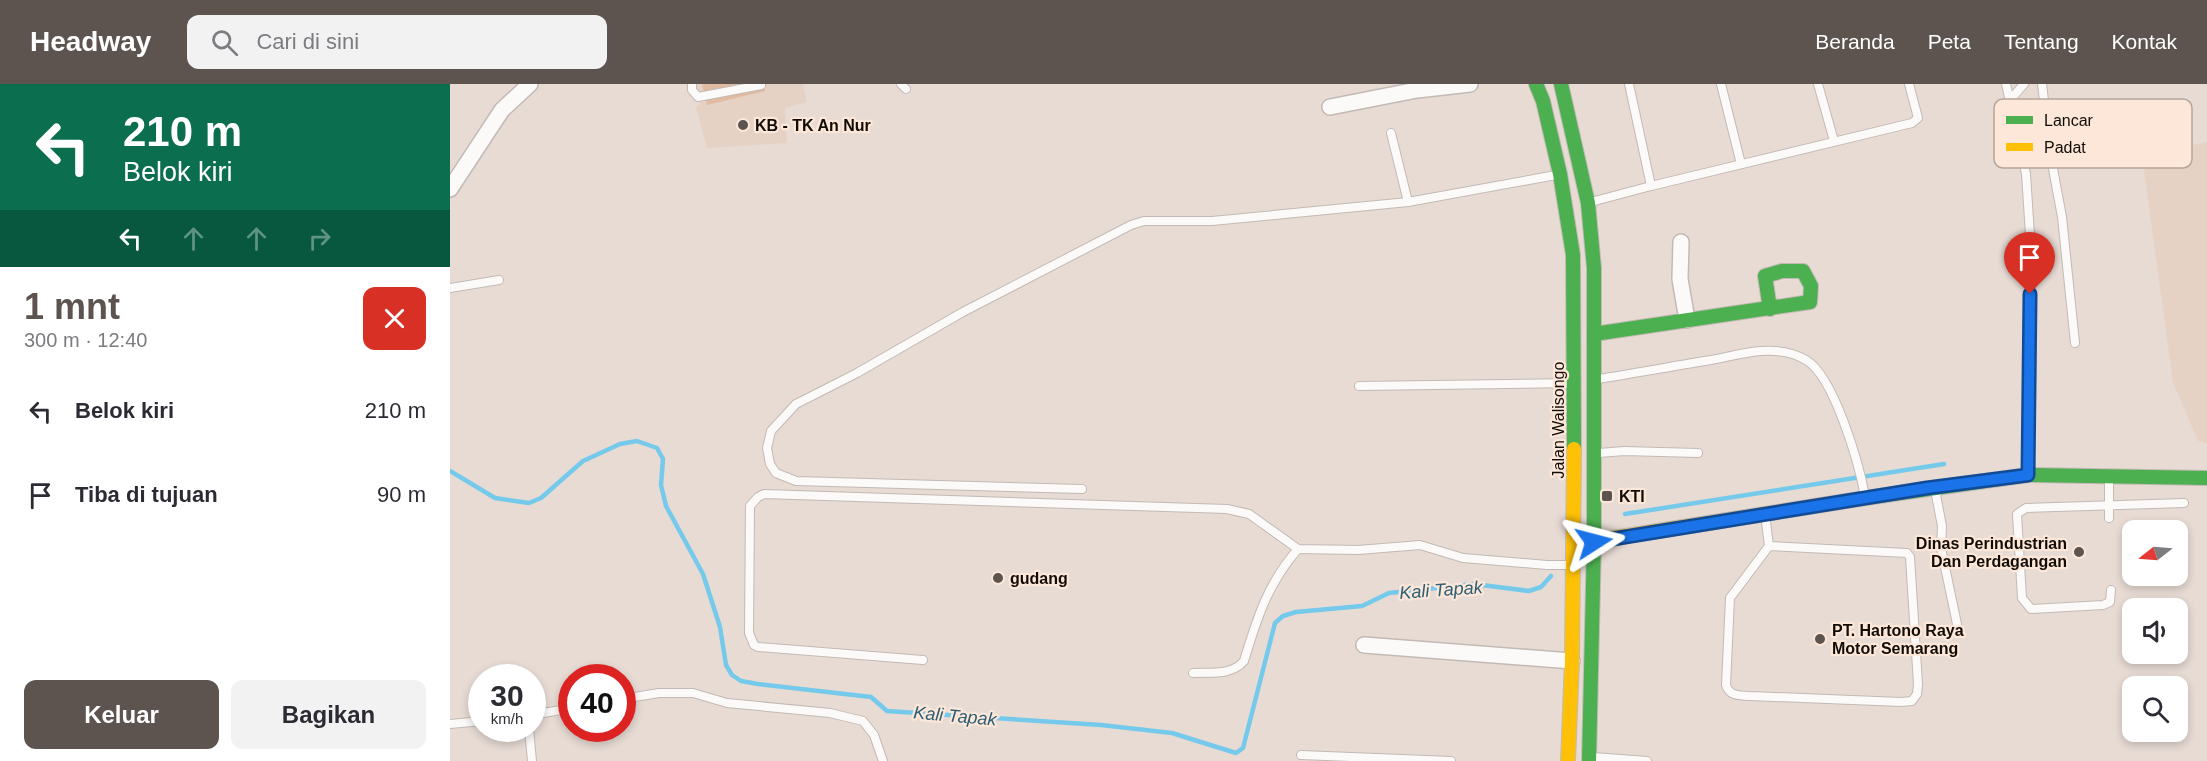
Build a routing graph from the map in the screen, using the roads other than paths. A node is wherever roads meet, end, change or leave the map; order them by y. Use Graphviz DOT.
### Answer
graph roads {
  1 [pos="530,84"];
  2 [pos="692,84"];
  3 [pos="1470,84"];
  4 [pos="1536,84"];
  5 [pos="1562,84"];
  6 [pos="1629,84"];
  7 [pos="1721,84"];
  8 [pos="1818,84"];
  9 [pos="1909,84"];
  10 [pos="2006,84"];
  11 [pos="2024,84"];
  12 [pos="2043,84"];
  13 [pos="761,86"];
  14 [pos="1416,87"];
  15 [pos="2010,99"];
  16 [pos="2011,99"];
  17 [pos="2045,99"];
  18 [pos="1330,107"];
  19 [pos="1391,132"];
  20 [pos="1834,141"];
  21 [pos="1741,164"];
  22 [pos="2025,168"];
  23 [pos="2054,168"];
  24 [pos="1560,174"];
  25 [pos="1652,186"];
  26 [pos="450,189"];
  27 [pos="1408,201"];
  28 [pos="1588,203"];
  29 [pos="1681,242"];
  30 [pos="499,280"];
  31 [pos="450,288"];
  32 [pos="1770,309"];
  33 [pos="1688,320"];
  34 [pos="1594,334"];
  35 [pos="2075,343"];
  36 [pos="1595,380"];
  37 [pos="1575,383"];
  38 [pos="1359,386"];
  39 [pos="1698,453"];
  40 [pos="1595,454"];
  41 [pos="2028,475"];
  42 [pos="2109,475"];
  43 [pos="2207,478"];
  44 [pos="1942,486"];
  45 [pos="1082,489"];
  46 [pos="1865,498"];
  47 [pos="2184,503"];
  48 [pos="2109,506"];
  49 [pos="1765,513"];
  50 [pos="2109,518"];
  51 [pos="1594,542"];
  52 [pos="1769,546"];
  53 [pos="1298,549"];
  54 [pos="1573,564"];
  55 [pos="2111,590"];
  56 [pos="1957,624"];
  57 [pos="1364,645"];
  58 [pos="923,660"];
  59 [pos="1572,662"];
  60 [pos="1193,673"];
  61 [pos="636,697"];
  62 [pos="468,722"];
  63 [pos="450,724"];
  64 [pos="530,742"];
  65 [pos="1301,755"];
  66 [pos="1589,759"];
  67 [pos="532,761"];
  68 [pos="883,761"];
  69 [pos="1451,761"];
  70 [pos="1568,761"];
  71 [pos="1647,761"];
  1 -- 26 [label="street"];
  2 -- 13 [label="lane"];
  3 -- 14 [label="street"];
  4 -- 24 [label="main road, Jalan Walisongo"];
  5 -- 28 [label="main road"];
  6 -- 25 [label="lane"];
  7 -- 21 [label="lane"];
  8 -- 20 [label="lane"];
  9 -- 20 [label="lane"];
  10 -- 15 [label="lane"];
  11 -- 16 [label="lane"];
  12 -- 17 [label="lane"];
  14 -- 18 [label="street"];
  19 -- 27 [label="lane"];
  20 -- 21 [label="lane"];
  21 -- 25 [label="lane"];
  22 -- 41 [label="lane"];
  23 -- 35 [label="lane"];
  24 -- 27 [label="lane"];
  24 -- 37 [label="main road, Jalan Walisongo"];
  25 -- 28 [label="lane"];
  27 -- 45 [label="lane"];
  28 -- 34 [label="main road"];
  29 -- 33 [label="street"];
  30 -- 31 [label="lane"];
  32 -- 33 [label="main road"];
  33 -- 34 [label="main road"];
  34 -- 36 [label="main road"];
  36 -- 40 [label="main road"];
  36 -- 46 [label="lane"];
  37 -- 38 [label="lane"];
  37 -- 54 [label="main road, Jalan Walisongo"];
  39 -- 40 [label="lane"];
  40 -- 51 [label="main road"];
  41 -- 42 [label="main road"];
  41 -- 44 [label="main road"];
  42 -- 43 [label="main road"];
  42 -- 48 [label="lane"];
  44 -- 46 [label="main road"];
  44 -- 56 [label="lane"];
  46 -- 49 [label="main road"];
  47 -- 48 [label="lane"];
  48 -- 50 [label="lane"];
  48 -- 55 [label="lane"];
  49 -- 51 [label="main road"];
  49 -- 52 [label="lane"];
  51 -- 66 [label="main road"];
  52 -- 52 [label="lane"];
  53 -- 54 [label="lane"];
  53 -- 58 [label="lane"];
  53 -- 60 [label="lane"];
  54 -- 59 [label="main road, Jalan Walisongo"];
  57 -- 59 [label="street"];
  59 -- 70 [label="main road, Jalan Walisongo"];
  61 -- 68 [label="lane"];
  62 -- 63 [label="lane"];
  64 -- 67 [label="lane"];
  65 -- 69 [label="lane"];
  66 -- 71 [label="lane"];
}
